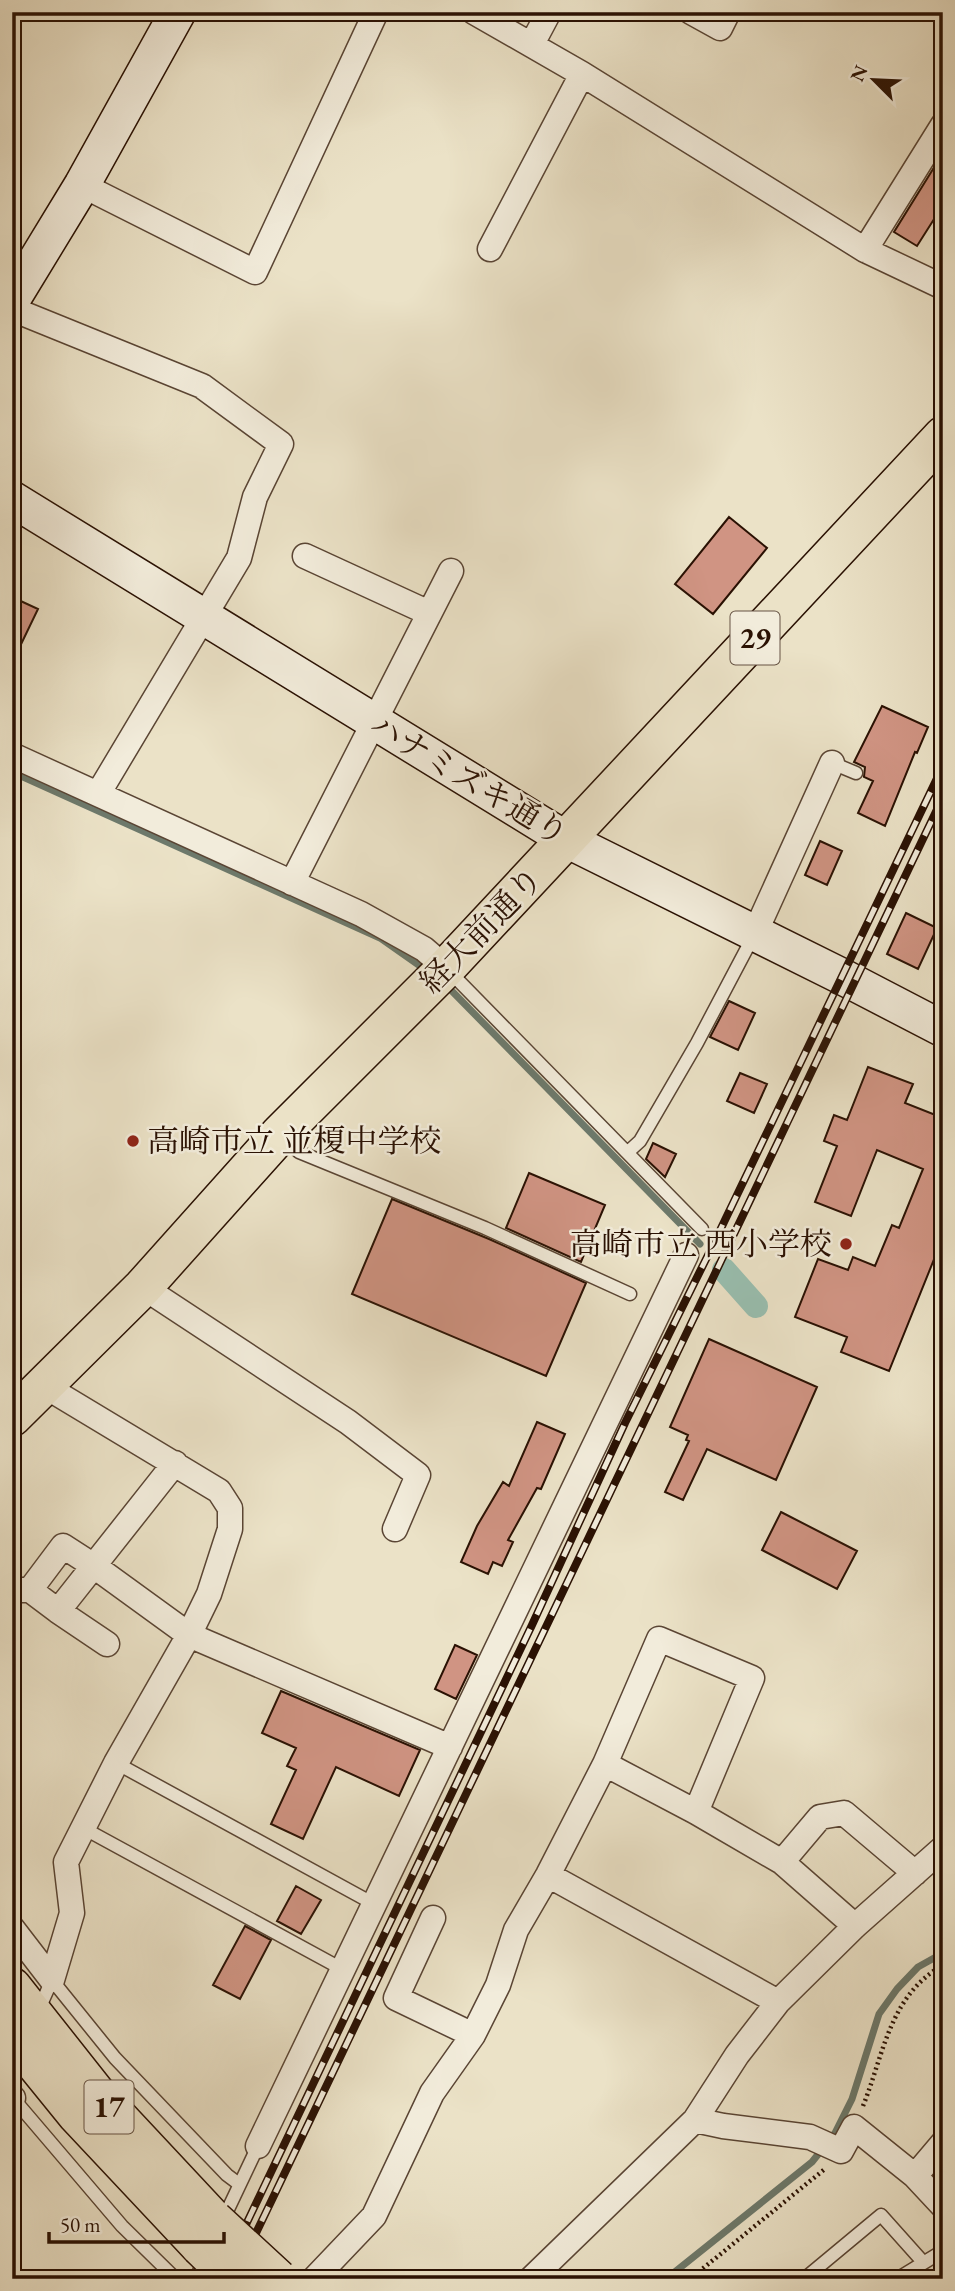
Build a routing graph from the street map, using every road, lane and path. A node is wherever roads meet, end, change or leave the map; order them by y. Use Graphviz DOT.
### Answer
graph roads {
  1 [pos="178,12"];
  2 [pos="376,12"];
  3 [pos="474,12"];
  4 [pos="549,12"];
  5 [pos="691,12"];
  6 [pos="728,12"];
  7 [pos="532,44"];
  8 [pos="582,75"];
  9 [pos="943,125"];
  10 [pos="82,185"];
  11 [pos="490,249"];
  12 [pos="865,250"];
  13 [pos="943,287"];
  14 [pos="12,300"];
  15 [pos="12,309"];
  16 [pos="943,436"];
  17 [pos="12,499"];
  18 [pos="305,556"];
  19 [pos="451,571"];
  20 [pos="429,613"];
  21 [pos="204,617"];
  22 [pos="373,721"];
  23 [pos="12,755"];
  24 [pos="832,764"];
  25 [pos="856,773"];
  26 [pos="98,794"];
  27 [pos="567,840"];
  28 [pos="292,883"];
  29 [pos="755,933"];
  30 [pos="446,968"];
  31 [pos="943,1029"];
  32 [pos="280,1134"];
  33 [pos="628,1152"];
  34 [pos="702,1229"];
  35 [pos="686,1255"];
  36 [pos="143,1287"];
  37 [pos="630,1294"];
  38 [pos="43,1385"];
  39 [pos="12,1417"];
  40 [pos="175,1463"];
  41 [pos="395,1529"];
  42 [pos="94,1566"];
  43 [pos="21,1590"];
  44 [pos="58,1611"];
  45 [pos="189,1635"];
  46 [pos="107,1644"];
  47 [pos="450,1747"];
  48 [pos="116,1763"];
  49 [pos="605,1764"];
  50 [pos="696,1812"];
  51 [pos="83,1828"];
  52 [pos="943,1849"];
  53 [pos="782,1862"];
  54 [pos="915,1873"];
  55 [pos="548,1875"];
  56 [pos="374,1904"];
  57 [pos="433,1918"];
  58 [pos="855,1926"];
  59 [pos="12,1928"];
  60 [pos="943,1965"];
  61 [pos="342,1969"];
  62 [pos="36,1989"];
  63 [pos="778,2003"];
  64 [pos="12,2035"];
  65 [pos="473,2035"];
  66 [pos="13,2098"];
  67 [pos="695,2120"];
  68 [pos="854,2127"];
  69 [pos="943,2144"];
  70 [pos="828,2145"];
  71 [pos="258,2146"];
  72 [pos="915,2176"];
  73 [pos="239,2183"];
  74 [pos="943,2206"];
  75 [pos="203,2248"];
  76 [pos="943,2252"];
  77 [pos="923,2262"];
  78 [pos="176,2279"];
  79 [pos="234,2279"];
  80 [pos="278,2279"];
  81 [pos="314,2279"];
  82 [pos="531,2279"];
  83 [pos="690,2279"];
  84 [pos="804,2279"];
  85 [pos="897,2279"];
  1 -- 10 [label="street"];
  2 -- 10 [label="street"];
  3 -- 7 [label="street"];
  4 -- 7 [label="street"];
  5 -- 6 [label="street"];
  7 -- 8 [label="street"];
  8 -- 11 [label="street"];
  8 -- 12 [label="street"];
  9 -- 12 [label="street"];
  10 -- 14 [label="street"];
  12 -- 13 [label="street"];
  15 -- 21 [label="street"];
  16 -- 27 [label="main road, 経大前通り / 29"];
  17 -- 21 [label="street, ハナミズキ通り"];
  18 -- 20 [label="street"];
  19 -- 20 [label="street"];
  20 -- 22 [label="street"];
  21 -- 22 [label="street, ハナミズキ通り"];
  21 -- 26 [label="street"];
  22 -- 27 [label="street, ハナミズキ通り"];
  22 -- 28 [label="street"];
  23 -- 26 [label="street"];
  24 -- 25 [label="lane"];
  24 -- 29 [label="street"];
  26 -- 28 [label="street"];
  27 -- 29 [label="street, ハナミズキ通り"];
  27 -- 30 [label="main road, 経大前通り / 29"];
  28 -- 30 [label="street"];
  29 -- 31 [label="street, ハナミズキ通り"];
  29 -- 33 [label="lane"];
  30 -- 32 [label="main road, 経大前通り / 29"];
  30 -- 33 [label="lane"];
  32 -- 36 [label="main road, 経大前通り / 29"];
  32 -- 37 [label="lane"];
  33 -- 34 [label="lane"];
  35 -- 47 [label="street"];
  36 -- 38 [label="main road, 経大前通り / 29"];
  36 -- 41 [label="street"];
  38 -- 39 [label="main road, 経大前通り / 29"];
  38 -- 40 [label="street"];
  40 -- 42 [label="street"];
  40 -- 45 [label="street"];
  42 -- 43 [label="street"];
  42 -- 44 [label="street"];
  42 -- 45 [label="street"];
  43 -- 44 [label="street"];
  44 -- 46 [label="street"];
  45 -- 47 [label="street"];
  45 -- 48 [label="street"];
  47 -- 56 [label="street"];
  48 -- 51 [label="street"];
  48 -- 56 [label="lane"];
  49 -- 50 [label="street"];
  49 -- 50 [label="street"];
  49 -- 55 [label="street"];
  50 -- 53 [label="street"];
  51 -- 61 [label="lane"];
  51 -- 62 [label="street"];
  52 -- 54 [label="street"];
  53 -- 54 [label="street"];
  53 -- 58 [label="street"];
  54 -- 58 [label="street"];
  55 -- 63 [label="street"];
  55 -- 65 [label="street"];
  56 -- 61 [label="street"];
  57 -- 65 [label="street"];
  58 -- 63 [label="street"];
  59 -- 62 [label="street"];
  60 -- 68 [label="path"];
  61 -- 71 [label="street"];
  62 -- 73 [label="lane"];
  62 -- 75 [label="main road, 17"];
  63 -- 67 [label="street"];
  64 -- 75 [label="main road, 17"];
  65 -- 81 [label="street"];
  66 -- 78 [label="lane"];
  67 -- 70 [label="street"];
  67 -- 82 [label="street"];
  68 -- 70 [label="street"];
  68 -- 72 [label="street"];
  69 -- 72 [label="street"];
  70 -- 83 [label="path"];
  71 -- 73 [label="lane"];
  72 -- 74 [label="street"];
  73 -- 75 [label="lane"];
  75 -- 79 [label="main road, 17, bridge"];
  75 -- 80 [label="main road, 17, bridge"];
  76 -- 77 [label="lane"];
  77 -- 84 [label="lane"];
  77 -- 85 [label="lane"];
}
